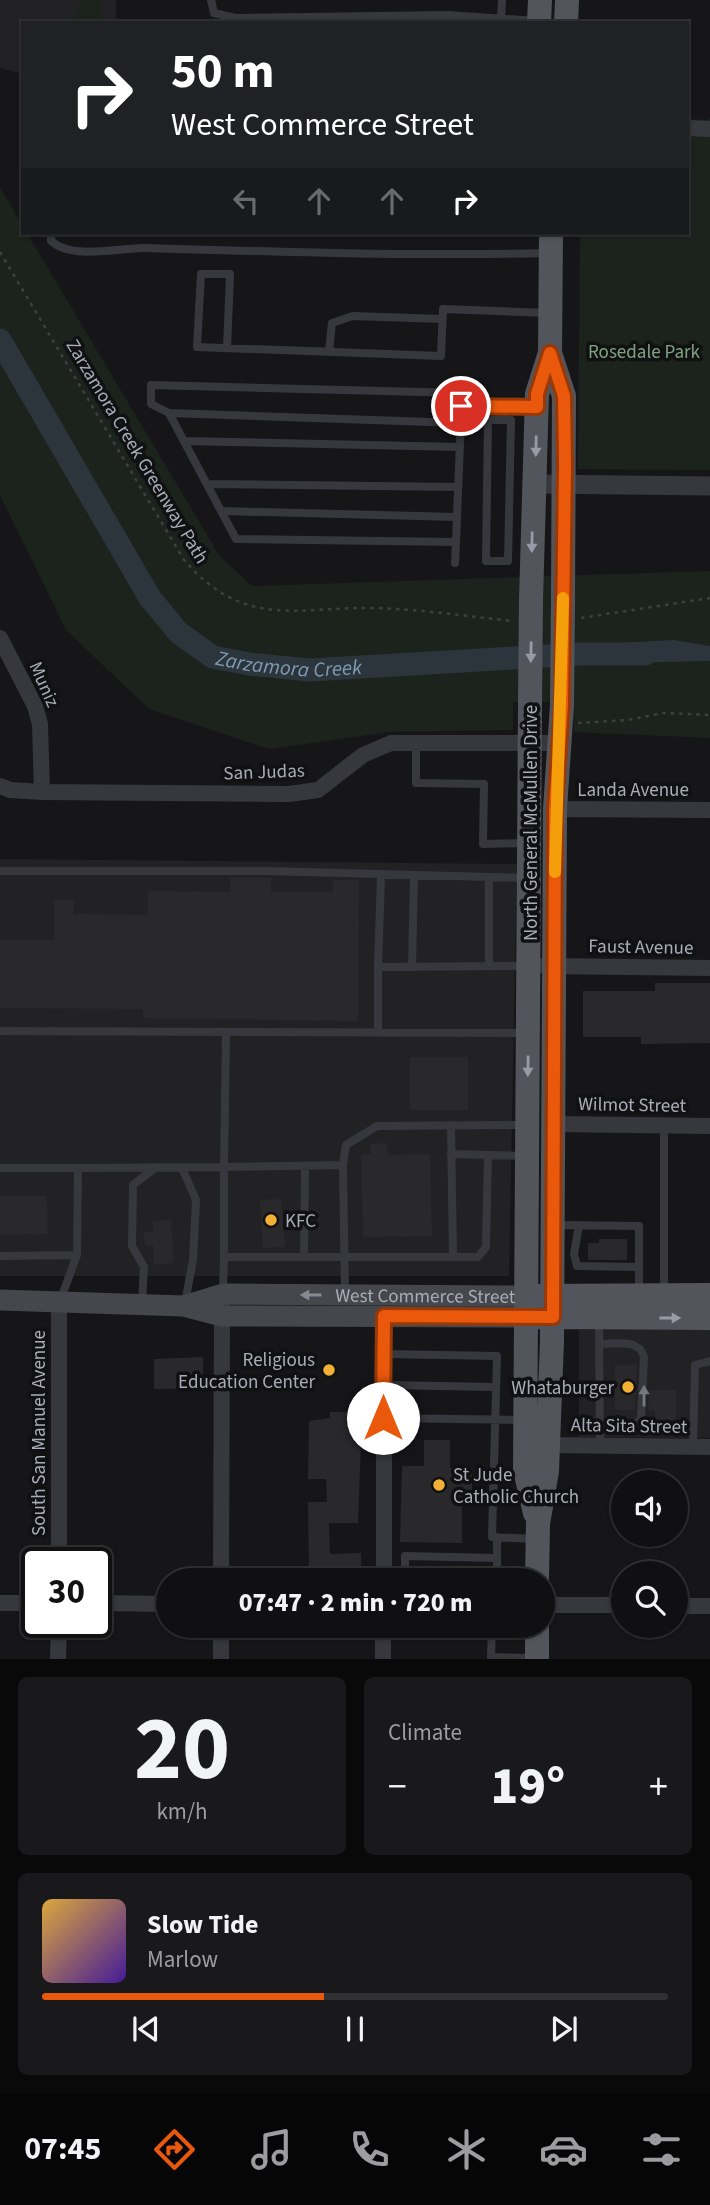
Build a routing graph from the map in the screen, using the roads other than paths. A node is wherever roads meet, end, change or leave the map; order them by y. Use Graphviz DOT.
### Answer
graph roads {
  1 [pos="211,0"];
  2 [pos="502,0"];
  3 [pos="567,0"];
  4 [pos="540,15"];
  5 [pos="501,19"];
  6 [pos="566,21"];
  7 [pos="689,128"];
  8 [pos="710,129"];
  9 [pos="51,235"];
  10 [pos="551,243"];
  11 [pos="550,313"];
  12 [pos="443,318"];
  13 [pos="227,348"];
  14 [pos="329,352"];
  15 [pos="550,353"];
  16 [pos="461,406"];
  17 [pos="508,407"];
  18 [pos="537,407"];
  19 [pos="169,413"];
  20 [pos="506,420"];
  21 [pos="460,422"];
  22 [pos="184,440"];
  23 [pos="460,447"];
  24 [pos="207,484"];
  25 [pos="533,484"];
  26 [pos="565,485"];
  27 [pos="710,486"];
  28 [pos="458,487"];
  29 [pos="221,511"];
  30 [pos="457,517"];
  31 [pos="456,542"];
  32 [pos="455,563"];
  33 [pos="0,638"];
  34 [pos="566,736"];
  35 [pos="416,742"];
  36 [pos="530,743"];
  37 [pos="0,786"];
  38 [pos="42,792"];
  39 [pos="555,809"];
  40 [pos="710,810"];
  41 [pos="530,843"];
  42 [pos="0,870"];
  43 [pos="381,875"];
  44 [pos="414,876"];
  45 [pos="489,877"];
  46 [pos="530,878"];
  47 [pos="489,966"];
  48 [pos="529,966"];
  49 [pos="554,966"];
  50 [pos="378,967"];
  51 [pos="411,967"];
  52 [pos="710,968"];
  53 [pos="0,1031"];
  54 [pos="226,1032"];
  55 [pos="377,1032"];
  56 [pos="528,1033"];
  57 [pos="554,1124"];
  58 [pos="451,1125"];
  59 [pos="528,1125"];
  60 [pos="664,1126"];
  61 [pos="710,1126"];
  62 [pos="451,1154"];
  63 [pos="488,1155"];
  64 [pos="527,1156"];
  65 [pos="304,1166"];
  66 [pos="343,1166"];
  67 [pos="224,1167"];
  68 [pos="0,1168"];
  69 [pos="78,1168"];
  70 [pos="155,1168"];
  71 [pos="182,1168"];
  72 [pos="553,1225"];
  73 [pos="579,1226"];
  74 [pos="77,1255"];
  75 [pos="0,1256"];
  76 [pos="453,1256"];
  77 [pos="224,1257"];
  78 [pos="304,1257"];
  79 [pos="344,1257"];
  80 [pos="639,1267"];
  81 [pos="223,1294"];
  82 [pos="345,1295"];
  83 [pos="639,1295"];
  84 [pos="664,1295"];
  85 [pos="710,1295"];
  86 [pos="2,1303"];
  87 [pos="59,1304"];
  88 [pos="142,1304"];
  89 [pos="184,1306"];
  90 [pos="526,1306"];
  91 [pos="553,1306"];
  92 [pos="222,1316"];
  93 [pos="384,1316"];
  94 [pos="599,1317"];
  95 [pos="710,1318"];
  96 [pos="599,1344"];
  97 [pos="383,1354"];
  98 [pos="710,1361"];
  99 [pos="383,1385"];
  100 [pos="496,1387"];
  101 [pos="383,1418"];
  102 [pos="495,1419"];
  103 [pos="525,1420"];
  104 [pos="600,1429"];
  105 [pos="548,1445"];
  106 [pos="600,1446"];
  107 [pos="693,1447"];
  108 [pos="710,1447"];
  109 [pos="537,1531"];
  110 [pos="497,1538"];
  111 [pos="59,1547"];
  112 [pos="384,1555"];
  113 [pos="404,1556"];
  114 [pos="497,1558"];
  115 [pos="221,1568"];
  116 [pos="384,1568"];
  117 [pos="405,1568"];
  118 [pos="497,1568"];
  119 [pos="537,1568"];
  120 [pos="0,1603"];
  121 [pos="21,1603"];
  122 [pos="112,1603"];
  123 [pos="156,1604"];
  124 [pos="555,1605"];
  125 [pos="611,1605"];
  126 [pos="688,1605"];
  127 [pos="710,1606"];
  128 [pos="59,1638"];
  129 [pos="221,1638"];
  130 [pos="383,1638"];
  131 [pos="492,1638"];
  132 [pos="537,1638"];
  133 [pos="501,1658"];
  134 [pos="537,1658"];
  135 [pos="58,1659"];
  136 [pos="221,1659"];
  137 [pos="383,1659"];
  1 -- 5 [label="lane"];
  2 -- 5 [label="lane"];
  3 -- 6 [label="main road"];
  4 -- 5 [label="lane"];
  7 -- 8 [label="street"];
  9 -- 10 [label="lane"];
  10 -- 11 [label="main road, North General McMullen Drive"];
  11 -- 12 [label="lane"];
  11 -- 15 [label="main road, North General McMullen Drive"];
  12 -- 14 [label="lane"];
  12 -- 14 [label="lane"];
  13 -- 13 [label="lane"];
  13 -- 14 [label="lane"];
  15 -- 18 [label="main road, North General McMullen Drive"];
  15 -- 26 [label="main road, North General McMullen Drive"];
  16 -- 17 [label="lane"];
  16 -- 19 [label="lane"];
  16 -- 21 [label="lane"];
  17 -- 18 [label="lane"];
  17 -- 20 [label="lane"];
  18 -- 25 [label="main road, North General McMullen Drive, one-way"];
  19 -- 21 [label="lane"];
  19 -- 22 [label="lane"];
  20 -- 20 [label="lane"];
  21 -- 23 [label="lane"];
  22 -- 23 [label="lane"];
  22 -- 24 [label="lane"];
  23 -- 28 [label="lane"];
  24 -- 28 [label="lane"];
  24 -- 29 [label="lane"];
  25 -- 26 [label="street"];
  25 -- 36 [label="main road, North General McMullen Drive, one-way, bridge"];
  26 -- 27 [label="street"];
  26 -- 34 [label="main road, North General McMullen Drive, bridge"];
  28 -- 30 [label="lane"];
  29 -- 30 [label="lane"];
  29 -- 31 [label="lane"];
  30 -- 31 [label="lane"];
  31 -- 32 [label="lane"];
  33 -- 38 [label="street, Muniz"];
  34 -- 36 [label="street, San Judas"];
  34 -- 39 [label="main road, North General McMullen Drive"];
  35 -- 36 [label="street, San Judas"];
  35 -- 38 [label="street, San Judas"];
  35 -- 41 [label="lane"];
  36 -- 41 [label="main road, North General McMullen Drive"];
  37 -- 38 [label="street, San Judas"];
  39 -- 40 [label="street, Landa Avenue"];
  39 -- 49 [label="main road, North General McMullen Drive"];
  41 -- 46 [label="main road, North General McMullen Drive"];
  42 -- 43 [label="lane"];
  43 -- 44 [label="lane"];
  43 -- 50 [label="lane"];
  44 -- 45 [label="lane"];
  44 -- 51 [label="lane"];
  45 -- 46 [label="lane"];
  45 -- 47 [label="lane"];
  46 -- 48 [label="main road, North General McMullen Drive"];
  47 -- 48 [label="lane"];
  47 -- 51 [label="lane"];
  48 -- 49 [label="street, Faust Avenue"];
  48 -- 56 [label="main road, North General McMullen Drive"];
  49 -- 52 [label="street, Faust Avenue"];
  49 -- 57 [label="main road, North General McMullen Drive"];
  50 -- 51 [label="lane"];
  50 -- 55 [label="lane"];
  53 -- 54 [label="lane"];
  54 -- 55 [label="lane"];
  54 -- 67 [label="lane"];
  55 -- 56 [label="lane"];
  56 -- 59 [label="main road, North General McMullen Drive, one-way"];
  57 -- 60 [label="street, Wilmot Street"];
  57 -- 72 [label="main road, North General McMullen Drive"];
  58 -- 59 [label="lane"];
  58 -- 62 [label="lane"];
  58 -- 66 [label="lane"];
  59 -- 64 [label="main road, North General McMullen Drive"];
  60 -- 61 [label="street, Wilmot Street"];
  60 -- 84 [label="lane"];
  62 -- 63 [label="lane"];
  62 -- 76 [label="lane"];
  63 -- 64 [label="lane"];
  63 -- 76 [label="lane"];
  64 -- 90 [label="main road, North General McMullen Drive"];
  65 -- 66 [label="lane"];
  65 -- 67 [label="lane"];
  65 -- 78 [label="lane"];
  66 -- 79 [label="lane"];
  67 -- 71 [label="lane"];
  67 -- 77 [label="lane"];
  68 -- 69 [label="lane"];
  69 -- 70 [label="lane"];
  69 -- 74 [label="lane"];
  70 -- 71 [label="lane"];
  70 -- 88 [label="lane"];
  71 -- 89 [label="lane"];
  72 -- 73 [label="lane"];
  72 -- 91 [label="main road, North General McMullen Drive"];
  73 -- 80 [label="lane"];
  73 -- 80 [label="lane"];
  74 -- 75 [label="lane"];
  74 -- 87 [label="lane"];
  76 -- 79 [label="lane"];
  77 -- 78 [label="lane"];
  77 -- 81 [label="lane"];
  78 -- 79 [label="lane"];
  79 -- 82 [label="lane"];
  80 -- 83 [label="lane"];
  82 -- 81 [label="main road, West Commerce Street, one-way"];
  81 -- 89 [label="main road, West Commerce Street"];
  81 -- 92 [label="street"];
  82 -- 90 [label="main road, West Commerce Street"];
  83 -- 84 [label="main road, West Commerce Street"];
  83 -- 91 [label="main road, West Commerce Street"];
  84 -- 85 [label="main road, West Commerce Street"];
  86 -- 87 [label="main road, West Commerce Street"];
  87 -- 88 [label="main road, West Commerce Street"];
  87 -- 111 [label="street, South San Manuel Avenue"];
  88 -- 89 [label="main road, West Commerce Street"];
  89 -- 92 [label="main road, West Commerce Street"];
  90 -- 91 [label="main road, West Commerce Street"];
  90 -- 93 [label="main road, West Commerce Street"];
  90 -- 103 [label="main road, North General McMullen Drive"];
  91 -- 94 [label="main road, West Commerce Street"];
  91 -- 105 [label="main road, North General McMullen Drive"];
  92 -- 93 [label="main road, West Commerce Street"];
  92 -- 115 [label="street"];
  93 -- 97 [label="street"];
  94 -- 95 [label="main road, West Commerce Street, one-way"];
  94 -- 96 [label="lane"];
  96 -- 104 [label="lane"];
  104 -- 96 [label="lane, one-way"];
  97 -- 99 [label="street"];
  97 -- 100 [label="lane"];
  98 -- 107 [label="lane"];
  99 -- 100 [label="lane"];
  99 -- 101 [label="street"];
  100 -- 102 [label="lane"];
  101 -- 102 [label="lane"];
  101 -- 112 [label="street"];
  102 -- 103 [label="lane"];
  102 -- 110 [label="lane"];
  103 -- 109 [label="main road, North General McMullen Drive"];
  104 -- 106 [label="lane"];
  105 -- 106 [label="street, Alta Sita Street"];
  105 -- 109 [label="main road, North General McMullen Drive"];
  106 -- 107 [label="street, Alta Sita Street"];
  107 -- 108 [label="street, Alta Sita Street"];
  109 -- 110 [label="lane"];
  109 -- 119 [label="main road"];
  110 -- 114 [label="lane"];
  112 -- 113 [label="lane"];
  112 -- 116 [label="street"];
  113 -- 114 [label="lane"];
  113 -- 117 [label="lane"];
  114 -- 118 [label="lane"];
  120 -- 121 [label="street"];
  122 -- 123 [label="street"];
  124 -- 125 [label="street"];
  126 -- 127 [label="street"];
  128 -- 135 [label="street"];
  129 -- 136 [label="street"];
  130 -- 137 [label="street"];
  131 -- 133 [label="lane"];
  132 -- 134 [label="main road"];
  133 -- 134 [label="lane"];
}
